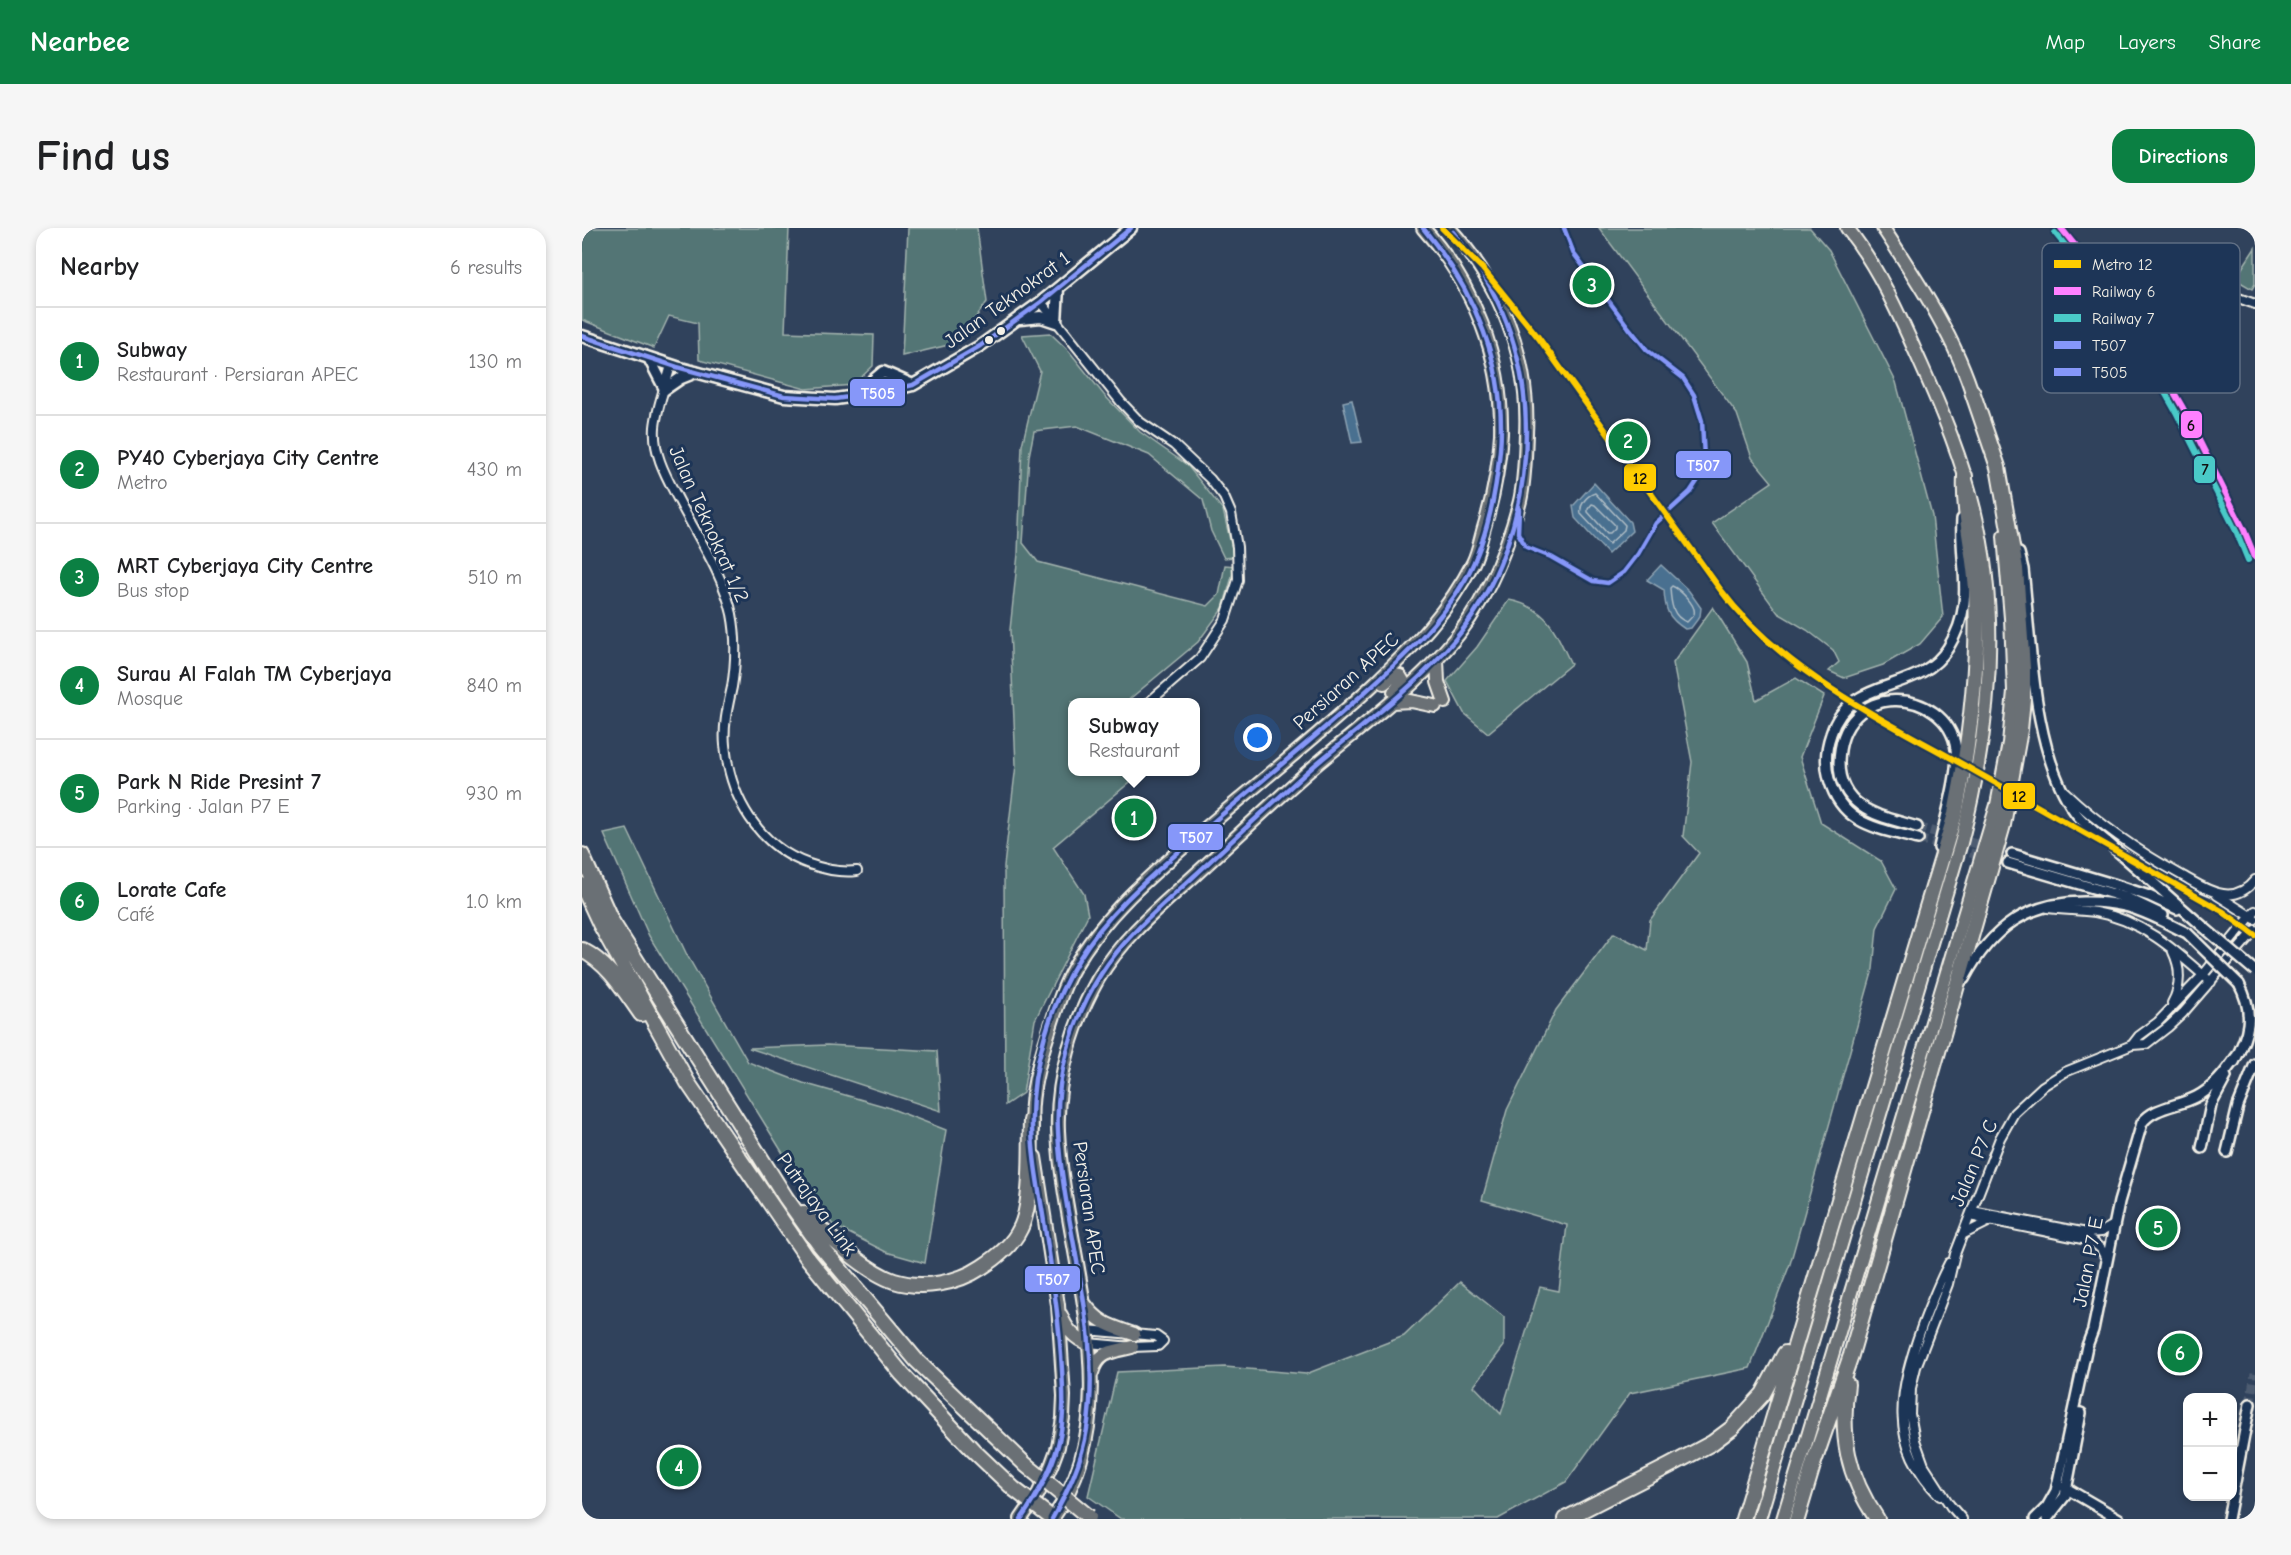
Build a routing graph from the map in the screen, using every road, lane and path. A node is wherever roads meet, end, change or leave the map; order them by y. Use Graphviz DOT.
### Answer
graph roads {
  1 [pos="1131,228"];
  2 [pos="1423,228"];
  3 [pos="1449,228"];
  4 [pos="1847,228"];
  5 [pos="1883,228"];
  6 [pos="1058,288"];
  7 [pos="2240,299"];
  8 [pos="1041,302"];
  9 [pos="2255,304"];
  10 [pos="1018,319"];
  11 [pos="1056,322"];
  12 [pos="582,336"];
  13 [pos="649,358"];
  14 [pos="671,365"];
  15 [pos="696,372"];
  16 [pos="913,385"];
  17 [pos="664,388"];
  18 [pos="1971,391"];
  19 [pos="860,396"];
  20 [pos="1998,467"];
  21 [pos="1965,476"];
  22 [pos="1964,501"];
  23 [pos="1437,659"];
  24 [pos="1154,698"];
  25 [pos="1391,703"];
  26 [pos="1333,722"];
  27 [pos="1350,736"];
  28 [pos="2061,788"];
  29 [pos="1917,827"];
  30 [pos="1918,839"];
  31 [pos="2012,854"];
  32 [pos="582,855"];
  33 [pos="2008,863"];
  34 [pos="857,871"];
  35 [pos="2255,880"];
  36 [pos="582,885"];
  37 [pos="2205,888"];
  38 [pos="1928,900"];
  39 [pos="2039,908"];
  40 [pos="2254,915"];
  41 [pos="2200,924"];
  42 [pos="2255,930"];
  43 [pos="2187,933"];
  44 [pos="2166,943"];
  45 [pos="582,950"];
  46 [pos="2255,971"];
  47 [pos="2203,975"];
  48 [pos="2211,982"];
  49 [pos="2168,1010"];
  50 [pos="2132,1045"];
  51 [pos="2236,1057"];
  52 [pos="1936,1059"];
  53 [pos="2255,1064"];
  54 [pos="688,1083"];
  55 [pos="1031,1120"];
  56 [pos="2202,1148"];
  57 [pos="2227,1152"];
  58 [pos="1978,1197"];
  59 [pos="786,1198"];
  60 [pos="1971,1213"];
  61 [pos="1991,1218"];
  62 [pos="2114,1225"];
  63 [pos="1962,1236"];
  64 [pos="2106,1259"];
  65 [pos="1814,1280"];
  66 [pos="1082,1299"];
  67 [pos="1058,1305"];
  68 [pos="1083,1336"];
  69 [pos="1133,1340"];
  70 [pos="1851,1355"];
  71 [pos="1062,1367"];
  72 [pos="1091,1379"];
  73 [pos="2250,1404"];
  74 [pos="2077,1412"];
  75 [pos="2057,1484"];
  76 [pos="2067,1488"];
  77 [pos="1090,1518"];
  78 [pos="1021,1519"];
  79 [pos="1052,1519"];
  80 [pos="1565,1519"];
  81 [pos="1743,1519"];
  82 [pos="1760,1519"];
  83 [pos="1783,1519"];
  84 [pos="1797,1519"];
  85 [pos="1877,1519"];
  86 [pos="1962,1519"];
  87 [pos="2035,1519"];
  88 [pos="2047,1519"];
  89 [pos="2119,1519"];
  90 [pos="2228,1519"];
  1 -- 6 [label="main road, Jalan Teknokrat 1"];
  2 -- 26 [label="main road, Persiaran APEC"];
  3 -- 23 [label="main road, Persiaran APEC"];
  4 -- 21 [label="main road"];
  5 -- 18 [label="main road"];
  6 -- 8 [label="main road, Jalan Teknokrat 1"];
  6 -- 11 [label="main road"];
  7 -- 9 [label="street"];
  8 -- 10 [label="main road, Jalan Teknokrat 1"];
  8 -- 11 [label="street"];
  10 -- 11 [label="main road"];
  10 -- 16 [label="main road, Jalan Teknokrat 1"];
  11 -- 24 [label="street"];
  12 -- 13 [label="main road, Jalan Teknokrat 1"];
  13 -- 14 [label="main road, Jalan Teknokrat 1"];
  13 -- 17 [label="main road"];
  14 -- 15 [label="main road, Jalan Teknokrat 1"];
  14 -- 17 [label="street, Jalan Teknokrat 1/2"];
  15 -- 17 [label="main road"];
  15 -- 19 [label="main road, Jalan Teknokrat 1"];
  16 -- 19 [label="main road, Jalan Teknokrat 1"];
  16 -- 19 [label="main road"];
  17 -- 34 [label="street, Jalan Teknokrat 1/2"];
  18 -- 20 [label="highway"];
  18 -- 83 [label="main road"];
  20 -- 28 [label="street"];
  20 -- 52 [label="highway"];
  21 -- 22 [label="highway"];
  21 -- 82 [label="main road"];
  22 -- 30 [label="street"];
  22 -- 38 [label="highway"];
  23 -- 25 [label="main road, Persiaran APEC"];
  23 -- 25 [label="main road"];
  25 -- 27 [label="main road, Persiaran APEC"];
  26 -- 27 [label="main road"];
  26 -- 55 [label="main road, Persiaran APEC"];
  27 -- 66 [label="main road, Persiaran APEC"];
  28 -- 37 [label="street"];
  28 -- 41 [label="street"];
  29 -- 38 [label="street"];
  31 -- 41 [label="street"];
  32 -- 59 [label="highway, Putrajaya Link"];
  33 -- 43 [label="street"];
  35 -- 37 [label="street"];
  36 -- 54 [label="highway, Putrajaya Link"];
  37 -- 40 [label="street"];
  38 -- 65 [label="highway"];
  39 -- 43 [label="street"];
  39 -- 44 [label="street"];
  39 -- 52 [label="street"];
  40 -- 47 [label="street, Jalan P7 C"];
  41 -- 46 [label="street, bridge"];
  42 -- 48 [label="street, Jalan P7 C"];
  43 -- 51 [label="street, bridge"];
  44 -- 47 [label="street"];
  44 -- 49 [label="street"];
  45 -- 54 [label="highway"];
  47 -- 48 [label="street"];
  47 -- 49 [label="street, Jalan P7 C"];
  48 -- 50 [label="street, Jalan P7 C"];
  49 -- 50 [label="street, Jalan P7 C"];
  50 -- 58 [label="street, Jalan P7 C"];
  51 -- 56 [label="street"];
  51 -- 62 [label="street, Jalan P7 E"];
  52 -- 70 [label="highway"];
  53 -- 57 [label="street"];
  54 -- 79 [label="highway, Putrajaya Link, bridge"];
  55 -- 59 [label="highway"];
  55 -- 67 [label="main road, Persiaran APEC"];
  58 -- 60 [label="street, Jalan P7 C"];
  58 -- 61 [label="street"];
  59 -- 77 [label="highway, Putrajaya Link, bridge"];
  60 -- 61 [label="street"];
  60 -- 63 [label="street, Jalan P7 C"];
  61 -- 62 [label="street"];
  61 -- 63 [label="street"];
  61 -- 64 [label="street"];
  62 -- 64 [label="street, Jalan P7 E"];
  63 -- 86 [label="street, Jalan P7 C"];
  64 -- 74 [label="street, Jalan P7 E"];
  65 -- 80 [label="highway"];
  65 -- 81 [label="highway"];
  66 -- 68 [label="main road, Persiaran APEC"];
  66 -- 69 [label="main road"];
  67 -- 68 [label="main road"];
  67 -- 71 [label="main road, Persiaran APEC"];
  68 -- 69 [label="street"];
  68 -- 69 [label="street"];
  68 -- 71 [label="main road"];
  68 -- 72 [label="main road, Persiaran APEC"];
  69 -- 72 [label="main road"];
  70 -- 84 [label="highway"];
  70 -- 85 [label="highway"];
  71 -- 78 [label="main road, Persiaran APEC"];
  72 -- 79 [label="main road, Persiaran APEC"];
  73 -- 90 [label="street"];
  74 -- 75 [label="street, Jalan P7 E"];
  74 -- 76 [label="street, Jalan P7 E"];
  75 -- 76 [label="street"];
  75 -- 87 [label="street, Jalan P7 E"];
  76 -- 88 [label="street, Jalan P7 E"];
  76 -- 89 [label="street"];
}
